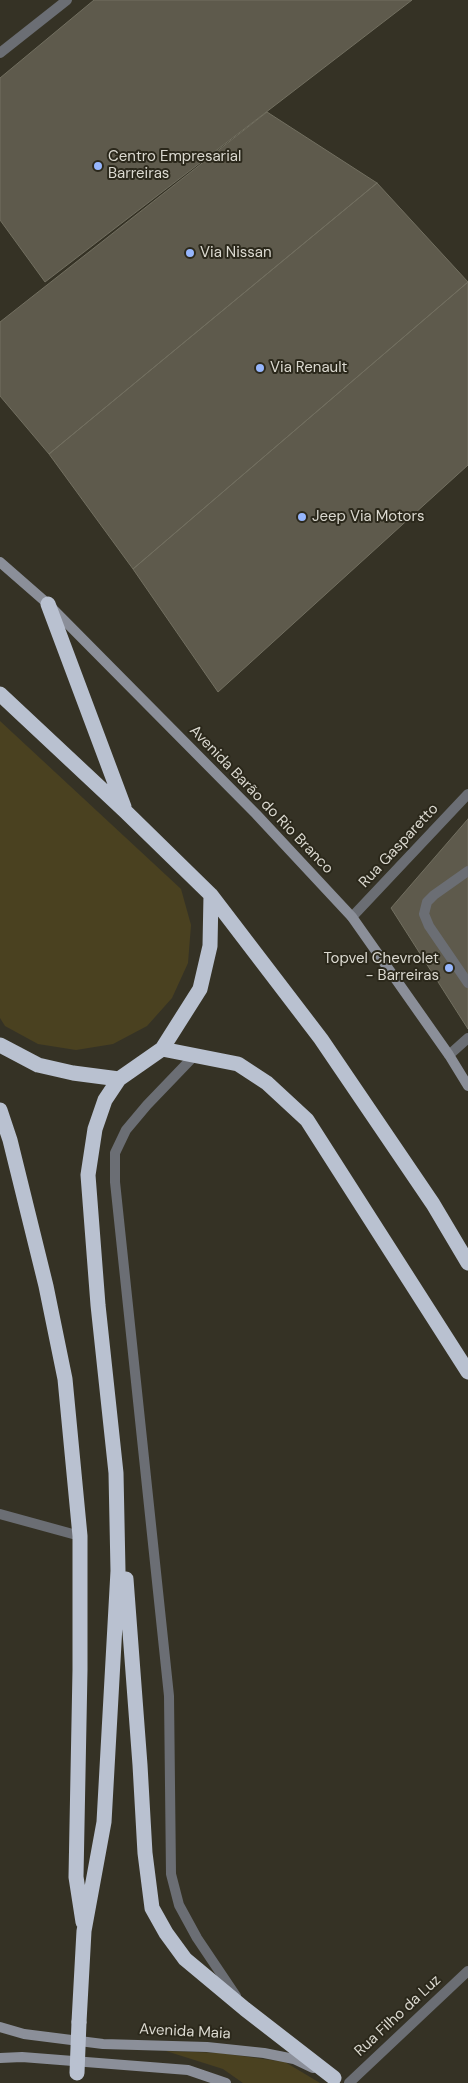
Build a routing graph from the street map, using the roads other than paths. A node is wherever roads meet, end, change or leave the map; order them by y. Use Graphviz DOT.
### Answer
graph roads {
  1 [pos="67,0"];
  2 [pos="0,53"];
  3 [pos="0,562"];
  4 [pos="48,604"];
  5 [pos="0,694"];
  6 [pos="468,794"];
  7 [pos="125,811"];
  8 [pos="468,870"];
  9 [pos="211,895"];
  10 [pos="352,917"];
  11 [pos="468,983"];
  12 [pos="468,1038"];
  13 [pos="0,1044"];
  14 [pos="162,1049"];
  15 [pos="195,1054"];
  16 [pos="449,1055"];
  17 [pos="119,1079"];
  18 [pos="468,1086"];
  19 [pos="0,1110"];
  20 [pos="468,1263"];
  21 [pos="468,1372"];
  22 [pos="116,1473"];
  23 [pos="0,1514"];
  24 [pos="80,1536"];
  25 [pos="84,1931"];
  26 [pos="468,1970"];
  27 [pos="245,2009"];
  28 [pos="0,2027"];
  29 [pos="0,2058"];
  30 [pos="77,2078"];
  31 [pos="337,2080"];
  32 [pos="226,2083"];
  33 [pos="349,2083"];
  1 -- 2 [label="street"];
  3 -- 4 [label="street, Avenida Barão do Rio Branco"];
  4 -- 7 [label="highway"];
  4 -- 10 [label="street, Avenida Barão do Rio Branco"];
  5 -- 7 [label="highway"];
  6 -- 10 [label="street, Rua Gasparetto"];
  7 -- 9 [label="highway"];
  8 -- 11 [label="street"];
  9 -- 14 [label="highway"];
  9 -- 20 [label="highway"];
  10 -- 16 [label="street, Avenida Barão do Rio Branco"];
  12 -- 16 [label="street"];
  13 -- 17 [label="highway"];
  14 -- 15 [label="highway"];
  14 -- 17 [label="highway"];
  15 -- 21 [label="highway"];
  15 -- 27 [label="street"];
  16 -- 18 [label="street, Avenida Barão do Rio Branco"];
  17 -- 22 [label="highway"];
  19 -- 24 [label="highway"];
  22 -- 25 [label="highway"];
  22 -- 27 [label="highway"];
  23 -- 24 [label="street"];
  24 -- 25 [label="highway"];
  25 -- 30 [label="highway, bridge"];
  26 -- 33 [label="street, Rua Filho da Luz"];
  27 -- 31 [label="highway"];
  28 -- 31 [label="street, Avenida Maia"];
  29 -- 32 [label="street"];
}
